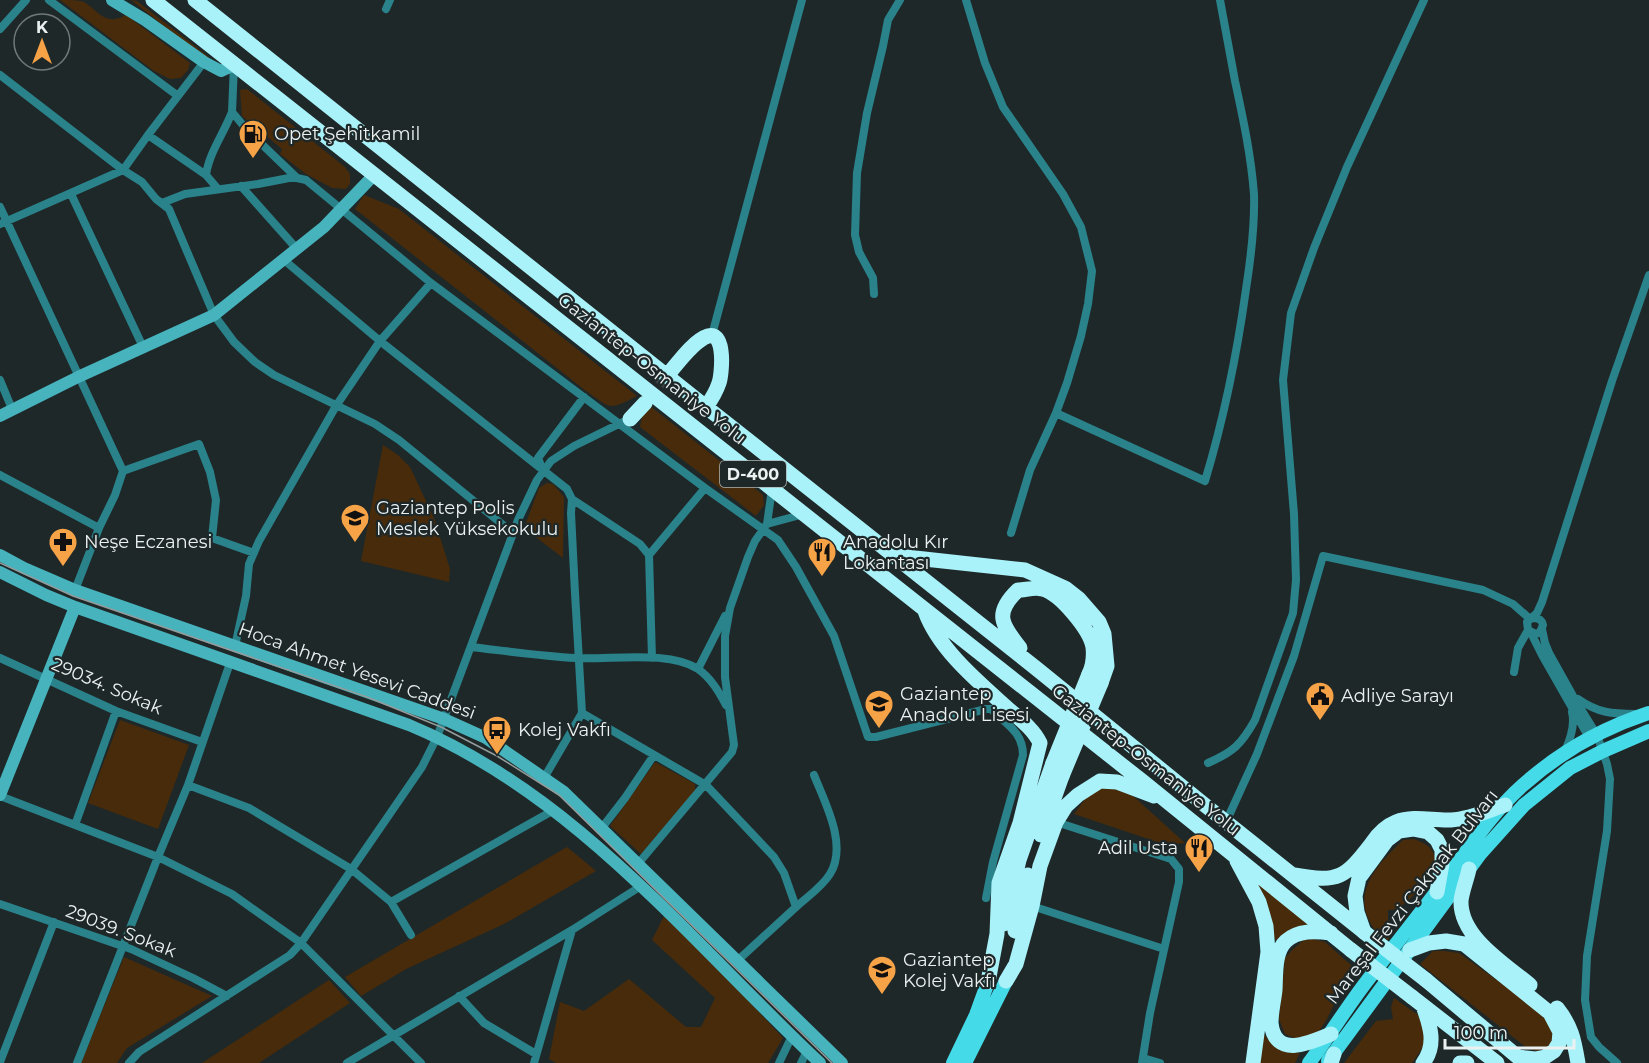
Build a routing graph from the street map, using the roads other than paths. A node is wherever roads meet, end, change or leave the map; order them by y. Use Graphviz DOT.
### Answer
graph roads {
  1 [pos="26,0"];
  2 [pos="49,0"];
  3 [pos="112,0"];
  4 [pos="153,0"];
  5 [pos="195,0"];
  6 [pos="390,0"];
  7 [pos="802,0"];
  8 [pos="900,0"];
  9 [pos="966,0"];
  10 [pos="1220,0"];
  11 [pos="1424,0"];
  12 [pos="386,9"];
  13 [pos="0,28"];
  14 [pos="204,63"];
  15 [pos="234,65"];
  16 [pos="0,75"];
  17 [pos="178,96"];
  18 [pos="232,112"];
  19 [pos="148,135"];
  20 [pos="123,170"];
  21 [pos="206,175"];
  22 [pos="374,175"];
  23 [pos="297,178"];
  24 [pos="242,186"];
  25 [pos="218,189"];
  26 [pos="71,194"];
  27 [pos="162,203"];
  28 [pos="0,207"];
  29 [pos="342,210"];
  30 [pos="3,222"];
  31 [pos="297,249"];
  32 [pos="284,260"];
  33 [pos="1649,275"];
  34 [pos="431,283"];
  35 [pos="874,294"];
  36 [pos="214,315"];
  37 [pos="712,335"];
  38 [pos="380,341"];
  39 [pos="143,347"];
  40 [pos="671,370"];
  41 [pos="78,377"];
  42 [pos="0,380"];
  43 [pos="584,397"];
  44 [pos="645,403"];
  45 [pos="336,406"];
  46 [pos="706,407"];
  47 [pos="12,409"];
  48 [pos="1056,413"];
  49 [pos="0,416"];
  50 [pos="625,421"];
  51 [pos="123,471"];
  52 [pos="543,471"];
  53 [pos="0,475"];
  54 [pos="705,488"];
  55 [pos="772,489"];
  56 [pos="572,499"];
  57 [pos="804,514"];
  58 [pos="765,526"];
  59 [pos="99,528"];
  60 [pos="513,533"];
  61 [pos="1011,534"];
  62 [pos="254,554"];
  63 [pos="0,555"];
  64 [pos="649,555"];
  65 [pos="895,556"];
  66 [pos="0,572"];
  67 [pos="75,590"];
  68 [pos="1542,602"];
  69 [pos="75,607"];
  70 [pos="730,608"];
  71 [pos="924,609"];
  72 [pos="1532,618"];
  73 [pos="1542,625"];
  74 [pos="1530,632"];
  75 [pos="235,646"];
  76 [pos="471,647"];
  77 [pos="0,658"];
  78 [pos="578,658"];
  79 [pos="652,658"];
  80 [pos="230,663"];
  81 [pos="698,669"];
  82 [pos="1037,669"];
  83 [pos="1514,672"];
  84 [pos="46,678"];
  85 [pos="1095,679"];
  86 [pos="1571,698"];
  87 [pos="729,710"];
  88 [pos="116,711"];
  89 [pos="582,713"];
  90 [pos="1647,714"];
  91 [pos="444,719"];
  92 [pos="1649,731"];
  93 [pos="437,737"];
  94 [pos="1593,737"];
  95 [pos="202,742"];
  96 [pos="1603,751"];
  97 [pos="654,755"];
  98 [pos="1564,755"];
  99 [pos="1208,763"];
  100 [pos="814,775"];
  101 [pos="544,778"];
  102 [pos="188,785"];
  103 [pos="706,785"];
  104 [pos="0,796"];
  105 [pos="1168,801"];
  106 [pos="1505,805"];
  107 [pos="554,810"];
  108 [pos="1056,822"];
  109 [pos="1226,822"];
  110 [pos="75,825"];
  111 [pos="601,830"];
  112 [pos="1232,854"];
  113 [pos="158,857"];
  114 [pos="637,865"];
  115 [pos="351,869"];
  116 [pos="1469,869"];
  117 [pos="1292,875"];
  118 [pos="641,886"];
  119 [pos="1437,892"];
  120 [pos="986,898"];
  121 [pos="391,902"];
  122 [pos="0,904"];
  123 [pos="1032,906"];
  124 [pos="796,907"];
  125 [pos="54,922"];
  126 [pos="572,930"];
  127 [pos="1364,932"];
  128 [pos="1330,933"];
  129 [pos="411,935"];
  130 [pos="301,943"];
  131 [pos="123,946"];
  132 [pos="1164,949"];
  133 [pos="1410,950"];
  134 [pos="737,961"];
  135 [pos="1006,981"];
  136 [pos="988,982"];
  137 [pos="227,996"];
  138 [pos="459,996"];
  139 [pos="1418,1002"];
  140 [pos="1330,1034"];
  141 [pos="392,1035"];
  142 [pos="792,1036"];
  143 [pos="807,1051"];
  144 [pos="535,1059"];
  145 [pos="1331,1060"];
  146 [pos="1522,1060"];
  147 [pos="1142,1061"];
  148 [pos="0,1062"];
  149 [pos="78,1063"];
  150 [pos="129,1063"];
  151 [pos="346,1063"];
  152 [pos="421,1063"];
  153 [pos="779,1063"];
  154 [pos="801,1063"];
  155 [pos="820,1063"];
  156 [pos="842,1063"];
  157 [pos="953,1063"];
  158 [pos="966,1063"];
  159 [pos="1160,1063"];
  160 [pos="1253,1063"];
  161 [pos="1309,1063"];
  162 [pos="1423,1063"];
  163 [pos="1460,1063"];
  164 [pos="1467,1063"];
  165 [pos="1497,1063"];
  166 [pos="1578,1063"];
  167 [pos="1617,1063"];
  1 -- 13 [label="street"];
  2 -- 17 [label="street"];
  3 -- 14 [label="street"];
  4 -- 15 [label="highway, Gaziantep-Osmaniye Yolu / D-400"];
  5 -- 46 [label="highway, Gaziantep-Osmaniye Yolu / D-400"];
  6 -- 12 [label="street"];
  7 -- 37 [label="street"];
  8 -- 35 [label="street"];
  9 -- 48 [label="street"];
  10 -- 48 [label="street"];
  11 -- 99 [label="street"];
  14 -- 15 [label="street"];
  14 -- 17 [label="street"];
  15 -- 18 [label="street"];
  15 -- 22 [label="highway, Gaziantep-Osmaniye Yolu / D-400"];
  16 -- 20 [label="street"];
  17 -- 19 [label="street"];
  18 -- 21 [label="street"];
  18 -- 23 [label="street"];
  19 -- 20 [label="street"];
  19 -- 21 [label="street"];
  20 -- 26 [label="street"];
  20 -- 27 [label="street"];
  21 -- 25 [label="street"];
  22 -- 29 [label="street"];
  22 -- 55 [label="highway, Gaziantep-Osmaniye Yolu / D-400"];
  23 -- 24 [label="street"];
  23 -- 29 [label="street"];
  24 -- 25 [label="street"];
  24 -- 31 [label="street"];
  25 -- 27 [label="street"];
  26 -- 30 [label="street"];
  26 -- 39 [label="street"];
  27 -- 36 [label="street"];
  28 -- 30 [label="street"];
  29 -- 31 [label="street"];
  29 -- 34 [label="street"];
  30 -- 41 [label="street"];
  31 -- 32 [label="street"];
  32 -- 36 [label="street"];
  32 -- 38 [label="street"];
  33 -- 68 [label="street"];
  34 -- 38 [label="street"];
  34 -- 43 [label="street"];
  36 -- 39 [label="street"];
  36 -- 45 [label="street"];
  37 -- 40 [label="highway"];
  37 -- 46 [label="highway"];
  38 -- 45 [label="street"];
  38 -- 52 [label="street"];
  39 -- 41 [label="street"];
  41 -- 47 [label="street"];
  41 -- 51 [label="street"];
  42 -- 47 [label="street"];
  43 -- 50 [label="street"];
  43 -- 52 [label="street"];
  44 -- 50 [label="highway"];
  45 -- 60 [label="street"];
  45 -- 62 [label="street"];
  46 -- 65 [label="highway, Gaziantep-Osmaniye Yolu / D-400"];
  47 -- 49 [label="street"];
  48 -- 61 [label="street"];
  50 -- 52 [label="street"];
  50 -- 54 [label="street"];
  51 -- 59 [label="street"];
  51 -- 62 [label="street"];
  52 -- 56 [label="street"];
  52 -- 60 [label="street"];
  53 -- 59 [label="street"];
  54 -- 58 [label="street"];
  54 -- 64 [label="street"];
  55 -- 57 [label="highway, Gaziantep-Osmaniye Yolu / D-400"];
  55 -- 58 [label="street"];
  56 -- 64 [label="street"];
  56 -- 78 [label="street"];
  57 -- 58 [label="street"];
  57 -- 71 [label="highway, Gaziantep-Osmaniye Yolu / D-400"];
  58 -- 70 [label="street"];
  58 -- 120 [label="street"];
  59 -- 67 [label="street"];
  60 -- 76 [label="street"];
  62 -- 75 [label="street"];
  63 -- 67 [label="street, Hoca Ahmet Yesevi Caddesi"];
  64 -- 79 [label="street"];
  65 -- 82 [label="highway, Gaziantep-Osmaniye Yolu / D-400"];
  65 -- 85 [label="highway"];
  66 -- 69 [label="street, Hoca Ahmet Yesevi Caddesi"];
  67 -- 75 [label="street, Hoca Ahmet Yesevi Caddesi"];
  68 -- 72 [label="street"];
  68 -- 73 [label="street"];
  69 -- 80 [label="street, Hoca Ahmet Yesevi Caddesi"];
  69 -- 84 [label="street"];
  70 -- 81 [label="street"];
  70 -- 87 [label="street"];
  71 -- 105 [label="highway, Gaziantep-Osmaniye Yolu / D-400"];
  71 -- 136 [label="highway"];
  72 -- 73 [label="street"];
  72 -- 74 [label="street"];
  72 -- 109 [label="street"];
  73 -- 74 [label="street"];
  73 -- 86 [label="street"];
  74 -- 83 [label="street"];
  74 -- 86 [label="street"];
  75 -- 91 [label="street, Hoca Ahmet Yesevi Caddesi"];
  76 -- 78 [label="street"];
  76 -- 91 [label="street"];
  77 -- 84 [label="street, 29034. Sokak"];
  78 -- 79 [label="street"];
  78 -- 89 [label="street"];
  79 -- 81 [label="street"];
  80 -- 93 [label="street, Hoca Ahmet Yesevi Caddesi"];
  80 -- 95 [label="street"];
  81 -- 87 [label="street"];
  82 -- 85 [label="highway"];
  82 -- 109 [label="highway, Gaziantep-Osmaniye Yolu / D-400"];
  84 -- 88 [label="street, 29034. Sokak"];
  84 -- 104 [label="street"];
  85 -- 135 [label="highway, bridge"];
  85 -- 136 [label="highway, bridge"];
  86 -- 90 [label="street"];
  86 -- 94 [label="street"];
  86 -- 98 [label="street"];
  87 -- 103 [label="street"];
  88 -- 95 [label="street, 29034. Sokak"];
  88 -- 110 [label="street"];
  89 -- 97 [label="street"];
  89 -- 101 [label="street"];
  90 -- 94 [label="main road, Mareşal Fevzi Çakmak Bulvarı"];
  91 -- 93 [label="street"];
  91 -- 101 [label="street, Hoca Ahmet Yesevi Caddesi"];
  92 -- 96 [label="main road, Mareşal Fevzi Çakmak Bulvarı"];
  93 -- 107 [label="street, Hoca Ahmet Yesevi Caddesi"];
  93 -- 115 [label="street"];
  94 -- 96 [label="street"];
  94 -- 98 [label="main road, Mareşal Fevzi Çakmak Bulvarı"];
  95 -- 102 [label="street"];
  96 -- 116 [label="main road, Mareşal Fevzi Çakmak Bulvarı"];
  96 -- 167 [label="street"];
  97 -- 103 [label="street"];
  97 -- 111 [label="street"];
  98 -- 106 [label="main road, Mareşal Fevzi Çakmak Bulvarı"];
  100 -- 124 [label="street"];
  101 -- 111 [label="street, Hoca Ahmet Yesevi Caddesi"];
  102 -- 113 [label="street"];
  102 -- 115 [label="street"];
  103 -- 114 [label="street"];
  103 -- 124 [label="street"];
  104 -- 110 [label="street"];
  105 -- 108 [label="highway"];
  105 -- 112 [label="highway, Gaziantep-Osmaniye Yolu / D-400"];
  106 -- 117 [label="highway"];
  106 -- 119 [label="main road, Mareşal Fevzi Çakmak Bulvarı"];
  107 -- 118 [label="street, Hoca Ahmet Yesevi Caddesi"];
  107 -- 121 [label="street"];
  108 -- 123 [label="highway"];
  108 -- 132 [label="street"];
  109 -- 117 [label="highway, Gaziantep-Osmaniye Yolu / D-400"];
  110 -- 113 [label="street"];
  111 -- 114 [label="street, Hoca Ahmet Yesevi Caddesi"];
  112 -- 128 [label="highway, Gaziantep-Osmaniye Yolu / D-400"];
  112 -- 160 [label="highway"];
  113 -- 130 [label="street"];
  113 -- 131 [label="street"];
  114 -- 134 [label="street, Hoca Ahmet Yesevi Caddesi"];
  115 -- 121 [label="street"];
  115 -- 130 [label="street"];
  116 -- 133 [label="main road, Mareşal Fevzi Çakmak Bulvarı"];
  116 -- 166 [label="highway"];
  117 -- 127 [label="highway, Gaziantep-Osmaniye Yolu / D-400"];
  118 -- 126 [label="street"];
  118 -- 142 [label="street, Hoca Ahmet Yesevi Caddesi"];
  119 -- 127 [label="highway"];
  119 -- 140 [label="main road, Mareşal Fevzi Çakmak Bulvarı"];
  121 -- 129 [label="street"];
  122 -- 125 [label="street, 29039. Sokak"];
  123 -- 132 [label="street"];
  123 -- 135 [label="highway"];
  124 -- 134 [label="street"];
  125 -- 131 [label="street, 29039. Sokak"];
  125 -- 148 [label="street"];
  126 -- 138 [label="street"];
  126 -- 144 [label="street"];
  127 -- 146 [label="highway, bridge"];
  128 -- 139 [label="highway, Gaziantep-Osmaniye Yolu / D-400, bridge"];
  128 -- 140 [label="highway"];
  130 -- 137 [label="street"];
  130 -- 141 [label="street"];
  131 -- 137 [label="street, 29039. Sokak"];
  131 -- 149 [label="street"];
  132 -- 147 [label="street"];
  133 -- 145 [label="main road, Mareşal Fevzi Çakmak Bulvarı"];
  133 -- 146 [label="highway"];
  134 -- 156 [label="street, Hoca Ahmet Yesevi Caddesi"];
  135 -- 158 [label="main road"];
  136 -- 157 [label="main road"];
  137 -- 150 [label="street"];
  138 -- 141 [label="street"];
  138 -- 144 [label="street"];
  139 -- 162 [label="highway"];
  139 -- 165 [label="highway"];
  140 -- 161 [label="main road, Mareşal Fevzi Çakmak Bulvarı"];
  141 -- 151 [label="street"];
  141 -- 152 [label="street"];
  142 -- 143 [label="street, Hoca Ahmet Yesevi Caddesi"];
  142 -- 153 [label="street"];
  143 -- 154 [label="street"];
  143 -- 155 [label="street, Hoca Ahmet Yesevi Caddesi"];
  147 -- 159 [label="street"];
  163 -- 164 [label="highway"];
}
